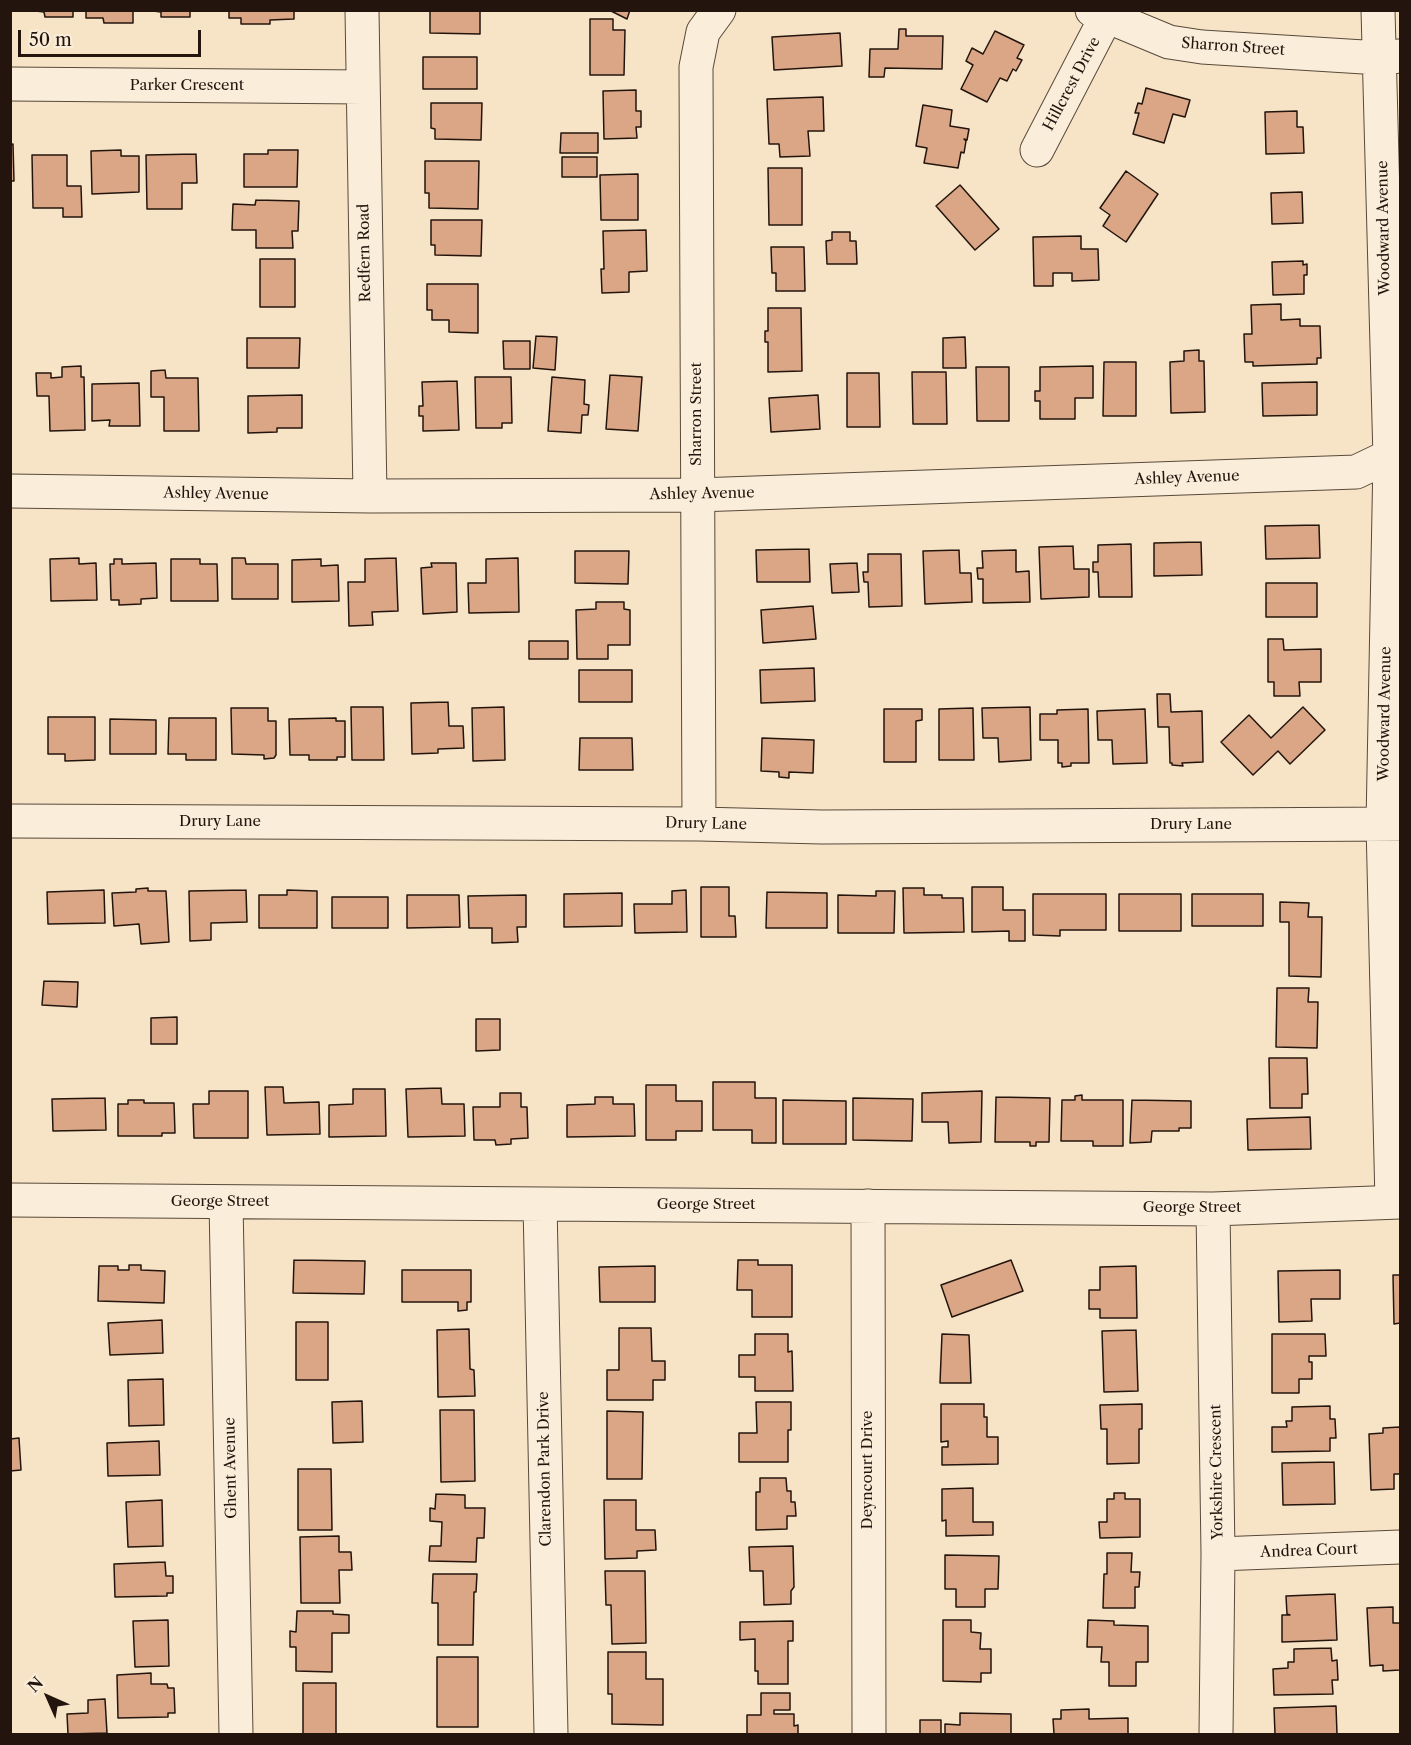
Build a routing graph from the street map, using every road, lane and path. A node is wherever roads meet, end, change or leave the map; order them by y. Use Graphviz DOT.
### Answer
graph roads {
  1 [pos="362,10"];
  2 [pos="719,10"];
  3 [pos="1378,10"];
  4 [pos="1099,14"];
  5 [pos="1390,57"];
  6 [pos="10,84"];
  7 [pos="363,87"];
  8 [pos="1037,150"];
  9 [pos="1395,455"];
  10 [pos="10,491"];
  11 [pos="697,495"];
  12 [pos="370,496"];
  13 [pos="10,821"];
  14 [pos="699,824"];
  15 [pos="1392,824"];
  16 [pos="10,1200"];
  17 [pos="226,1202"];
  18 [pos="1396,1202"];
  19 [pos="540,1204"];
  20 [pos="868,1206"];
  21 [pos="1213,1209"];
  22 [pos="1401,1547"];
  23 [pos="1218,1554"];
  24 [pos="236,1734"];
  25 [pos="551,1734"];
  26 [pos="869,1734"];
  27 [pos="1216,1734"];
  1 -- 7 [label="street, Redfern Road"];
  2 -- 11 [label="street, Sharron Street"];
  3 -- 5 [label="street, Woodward Avenue"];
  4 -- 5 [label="street, Sharron Street"];
  4 -- 8 [label="street, Hillcrest Drive"];
  5 -- 9 [label="street, Woodward Avenue"];
  6 -- 7 [label="street, Parker Crescent"];
  7 -- 12 [label="street, Redfern Road"];
  9 -- 11 [label="street, Ashley Avenue"];
  9 -- 15 [label="street, Woodward Avenue"];
  10 -- 12 [label="street, Ashley Avenue"];
  11 -- 12 [label="street, Ashley Avenue"];
  11 -- 14 [label="street, Sharron Street"];
  13 -- 14 [label="street, Drury Lane"];
  14 -- 15 [label="street, Drury Lane"];
  15 -- 18 [label="street, Woodward Avenue"];
  16 -- 17 [label="street, George Street"];
  17 -- 19 [label="street, George Street"];
  17 -- 24 [label="street, Ghent Avenue"];
  18 -- 21 [label="street, George Street"];
  19 -- 20 [label="street, George Street"];
  19 -- 25 [label="street, Clarendon Park Drive"];
  20 -- 21 [label="street, George Street"];
  20 -- 26 [label="street, Deyncourt Drive"];
  21 -- 23 [label="street, Yorkshire Crescent"];
  22 -- 23 [label="street, Andrea Court"];
  23 -- 27 [label="street, Yorkshire Crescent"];
}
